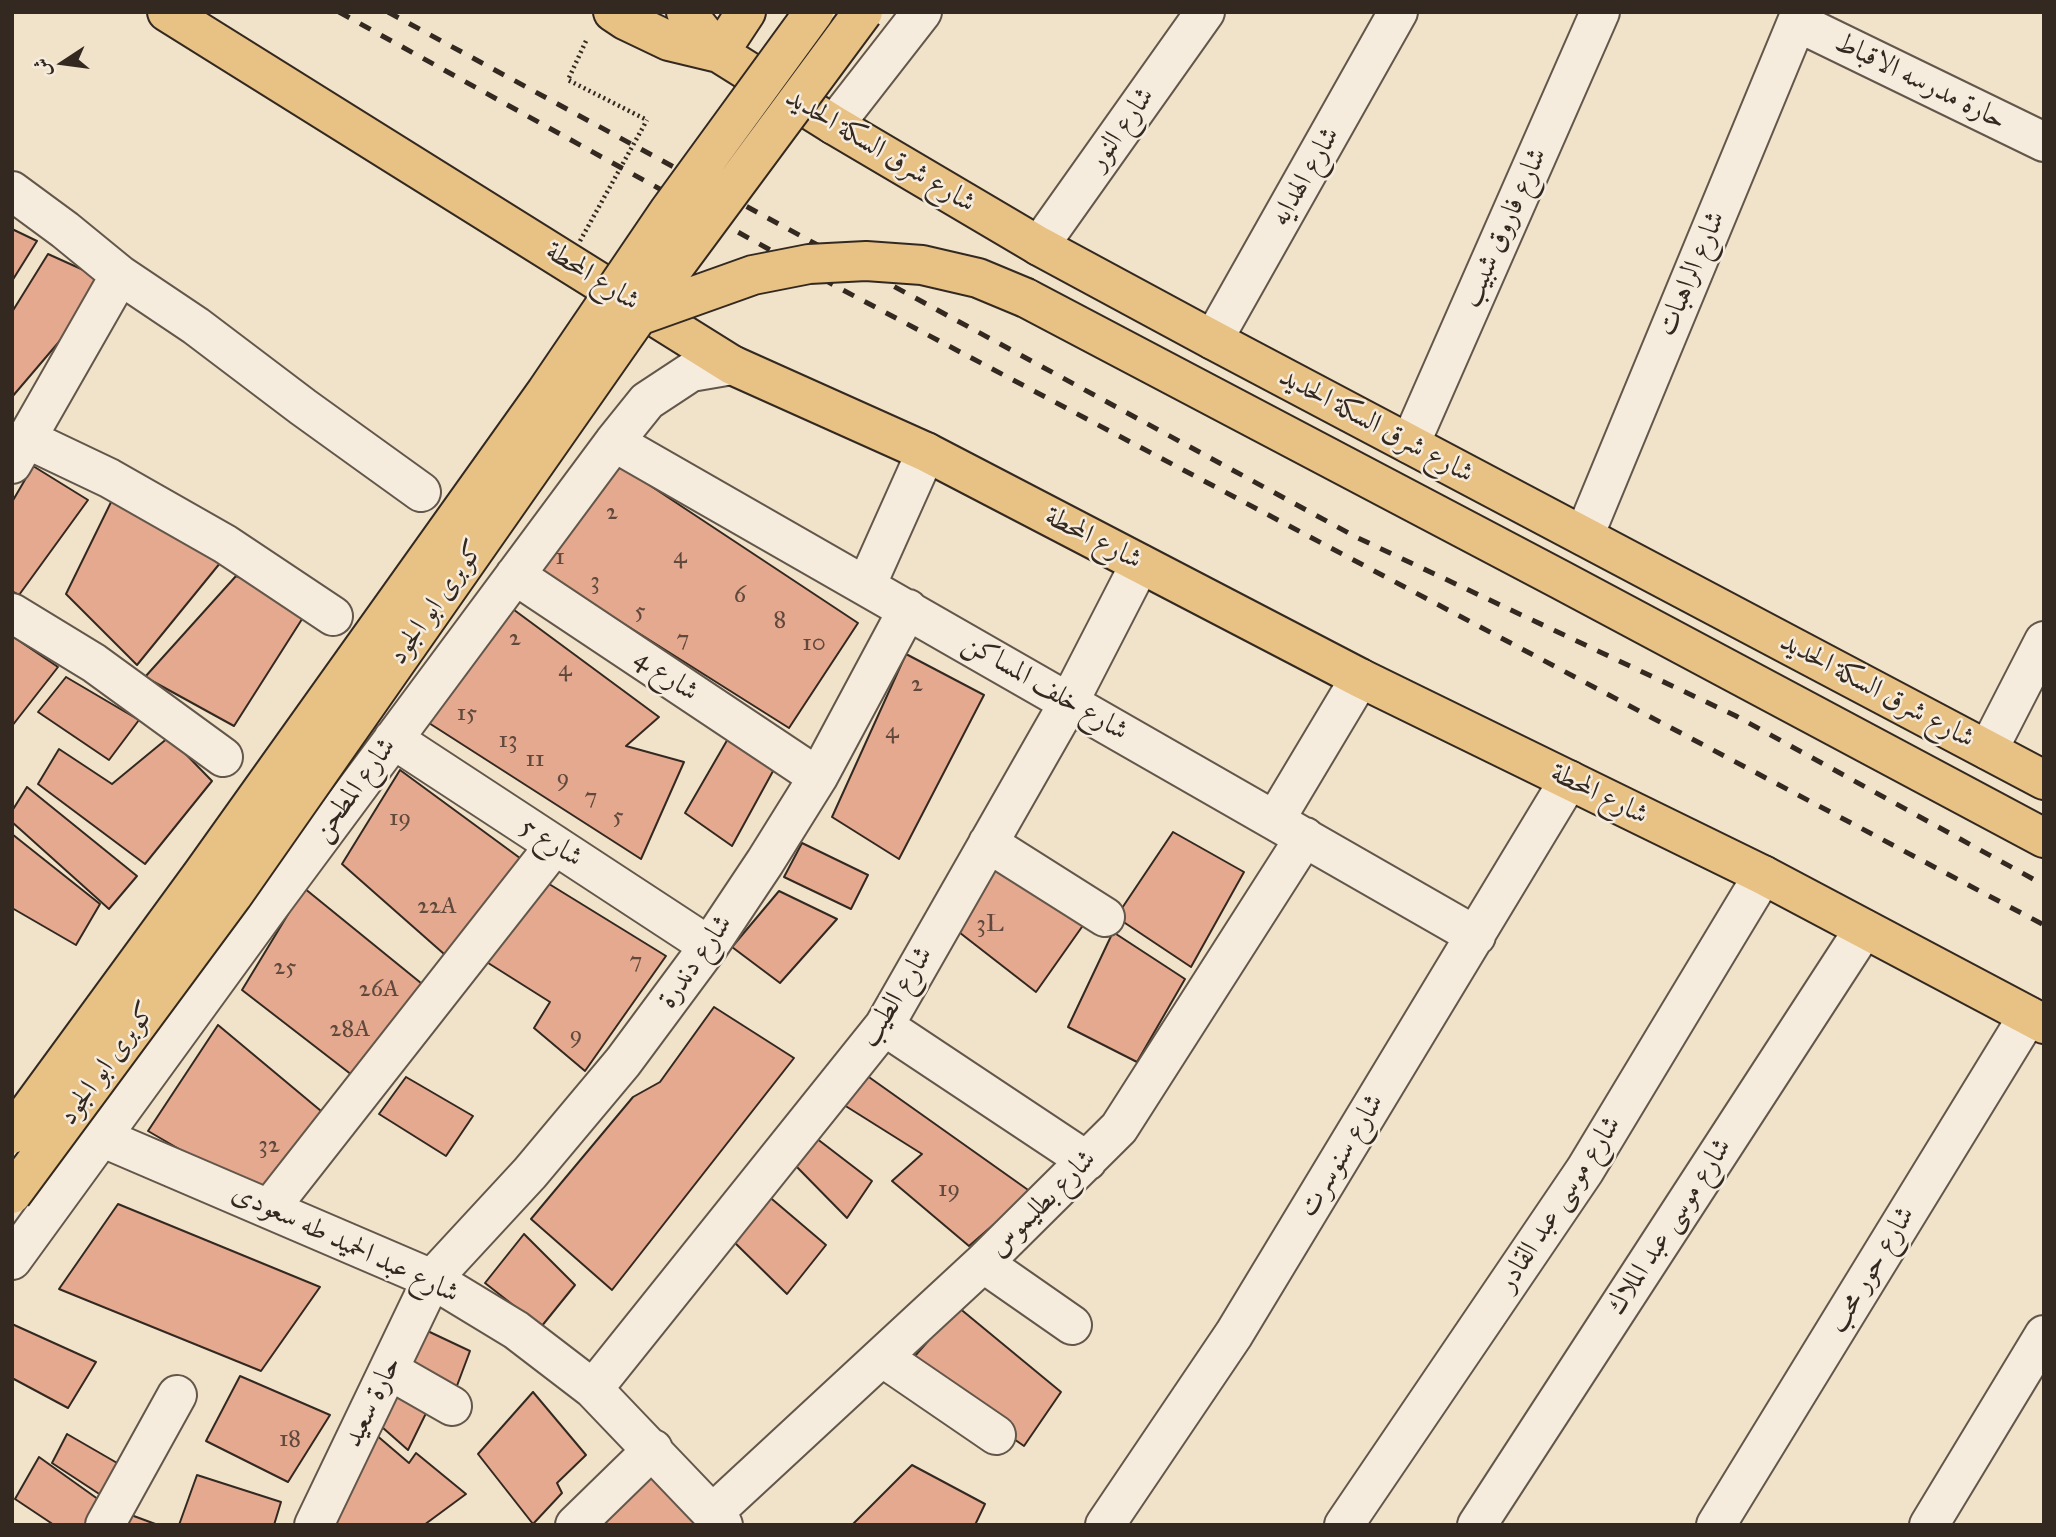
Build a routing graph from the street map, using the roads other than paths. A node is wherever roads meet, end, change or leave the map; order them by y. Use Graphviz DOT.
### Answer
graph roads {
  1 [pos="167,12"];
  2 [pos="686,12"];
  3 [pos="746,12"];
  4 [pos="814,12"];
  5 [pos="863,12"];
  6 [pos="922,12"];
  7 [pos="1205,12"];
  8 [pos="1398,12"];
  9 [pos="1600,12"];
  10 [pos="1799,17"];
  11 [pos="601,23"];
  12 [pos="719,53"];
  13 [pos="834,125"];
  14 [pos="2044,142"];
  15 [pos="12,191"];
  16 [pos="1039,246"];
  17 [pos="120,275"];
  18 [pos="638,316"];
  19 [pos="1213,340"];
  20 [pos="732,365"];
  21 [pos="614,442"];
  22 [pos="1410,444"];
  23 [pos="19,451"];
  24 [pos="926,452"];
  25 [pos="421,492"];
  26 [pos="1584,536"];
  27 [pos="1140,564"];
  28 [pos="515,575"];
  29 [pos="866,586"];
  30 [pos="908,609"];
  31 [pos="12,613"];
  32 [pos="334,616"];
  33 [pos="2044,641"];
  34 [pos="1360,678"];
  35 [pos="1069,702"];
  36 [pos="393,739"];
  37 [pos="1988,750"];
  38 [pos="223,757"];
  39 [pos="818,776"];
  40 [pos="2044,779"];
  41 [pos="1569,780"];
  42 [pos="1290,829"];
  43 [pos="2044,838"];
  44 [pos="988,843"];
  45 [pos="555,845"];
  46 [pos="1763,875"];
  47 [pos="1105,917"];
  48 [pos="1864,929"];
  49 [pos="1476,936"];
  50 [pos="709,946"];
  51 [pos="2036,1020"];
  52 [pos="884,1026"];
  53 [pos="12,1134"];
  54 [pos="101,1137"];
  55 [pos="1087,1161"];
  56 [pos="12,1194"];
  57 [pos="270,1208"];
  58 [pos="12,1260"];
  59 [pos="983,1263"];
  60 [pos="432,1279"];
  61 [pos="1072,1325"];
  62 [pos="2044,1335"];
  63 [pos="882,1357"];
  64 [pos="388,1370"];
  65 [pos="593,1389"];
  66 [pos="177,1395"];
  67 [pos="452,1406"];
  68 [pos="996,1435"];
  69 [pos="653,1449"];
  70 [pos="718,1519"];
  71 [pos="105,1525"];
  72 [pos="314,1525"];
  73 [pos="575,1525"];
  74 [pos="1105,1525"];
  75 [pos="1344,1525"];
  76 [pos="1477,1525"];
  77 [pos="1716,1525"];
  78 [pos="1928,1525"];
  1 -- 20 [label="main road, شارع المحطة"];
  2 -- 12 [label="main road"];
  3 -- 12 [label="main road"];
  4 -- 53 [label="main road, كوبرى ابو الجود, bridge"];
  5 -- 18 [label="main road, كوبرى ابو الجود, bridge"];
  6 -- 13 [label="street"];
  7 -- 16 [label="street, شارع النور"];
  8 -- 19 [label="street, شارع الهدايه"];
  9 -- 22 [label="street, شارع فاروق شبيب"];
  10 -- 14 [label="street, حارة مدرسه الاقباط"];
  10 -- 26 [label="street, شارع الراهبات"];
  11 -- 12 [label="main road"];
  12 -- 13 [label="main road, شارع شرق السكة الحديد"];
  13 -- 16 [label="main road, شارع شرق السكة الحديد"];
  15 -- 17 [label="street"];
  16 -- 19 [label="main road, شارع شرق السكة الحديد"];
  17 -- 23 [label="street"];
  17 -- 25 [label="street"];
  18 -- 43 [label="main road, bridge"];
  18 -- 56 [label="main road, كوبرى ابو الجود, bridge"];
  19 -- 22 [label="main road, شارع شرق السكة الحديد"];
  20 -- 21 [label="street, شارع المطحن"];
  20 -- 24 [label="main road, شارع المحطة"];
  21 -- 28 [label="street, شارع المطحن"];
  21 -- 29 [label="street, شارع خلف المساكن"];
  22 -- 26 [label="main road, شارع شرق السكة الحديد"];
  23 -- 32 [label="street"];
  24 -- 27 [label="main road, شارع المحطة"];
  24 -- 29 [label="street"];
  26 -- 37 [label="main road, شارع شرق السكة الحديد"];
  27 -- 34 [label="main road, شارع المحطة"];
  27 -- 35 [label="street, شارع الطيب"];
  28 -- 36 [label="street, شارع المطحن"];
  28 -- 39 [label="street, شارع 4"];
  29 -- 30 [label="street, شارع خلف المساكن"];
  30 -- 35 [label="street, شارع خلف المساكن"];
  30 -- 39 [label="street, شارع دندرة"];
  31 -- 38 [label="street"];
  33 -- 37 [label="street"];
  34 -- 41 [label="main road, شارع المحطة"];
  34 -- 42 [label="street, شارع بطليموس"];
  35 -- 42 [label="street, شارع خلف المساكن"];
  35 -- 44 [label="street, شارع الطيب"];
  36 -- 45 [label="street, شارع 5"];
  36 -- 54 [label="street, شارع المطحن"];
  37 -- 40 [label="main road, شارع شرق السكة الحديد"];
  39 -- 50 [label="street, شارع دندرة"];
  41 -- 46 [label="main road, شارع المحطة"];
  41 -- 49 [label="street, شارع سنوسرت"];
  42 -- 49 [label="street, شارع خلف المساكن"];
  42 -- 55 [label="street, شارع بطليموس"];
  44 -- 47 [label="street"];
  44 -- 52 [label="street, شارع الطيب"];
  45 -- 50 [label="street, شارع 5"];
  45 -- 57 [label="street"];
  46 -- 48 [label="main road, شارع المحطة"];
  46 -- 75 [label="street, شارع موسى عبد القادر"];
  48 -- 51 [label="main road, شارع المحطة"];
  48 -- 76 [label="street, شارع موسى عبد الملاك"];
  49 -- 74 [label="street, شارع سنوسرت"];
  50 -- 60 [label="street, شارع دندرة"];
  51 -- 77 [label="street, شارع حور محب"];
  52 -- 55 [label="street"];
  52 -- 65 [label="street, شارع الطيب"];
  54 -- 57 [label="street, شارع عبد الحميد طه سعودى"];
  54 -- 58 [label="street, شارع المطحن"];
  55 -- 59 [label="street, شارع بطليموس"];
  57 -- 60 [label="street, شارع عبد الحميد طه سعودى"];
  59 -- 61 [label="street"];
  59 -- 63 [label="street, شارع بطليموس"];
  60 -- 64 [label="street, حارة سعيد"];
  60 -- 65 [label="street, شارع عبد الحميد طه سعودى"];
  62 -- 78 [label="street"];
  63 -- 68 [label="street"];
  63 -- 70 [label="street, شارع بطليموس"];
  64 -- 67 [label="street"];
  64 -- 72 [label="street, حارة سعيد"];
  65 -- 69 [label="street, شارع عبد الحميد طه سعودى"];
  66 -- 71 [label="street"];
  69 -- 70 [label="street, شارع عبد الحميد طه سعودى"];
  69 -- 73 [label="street"];
}
